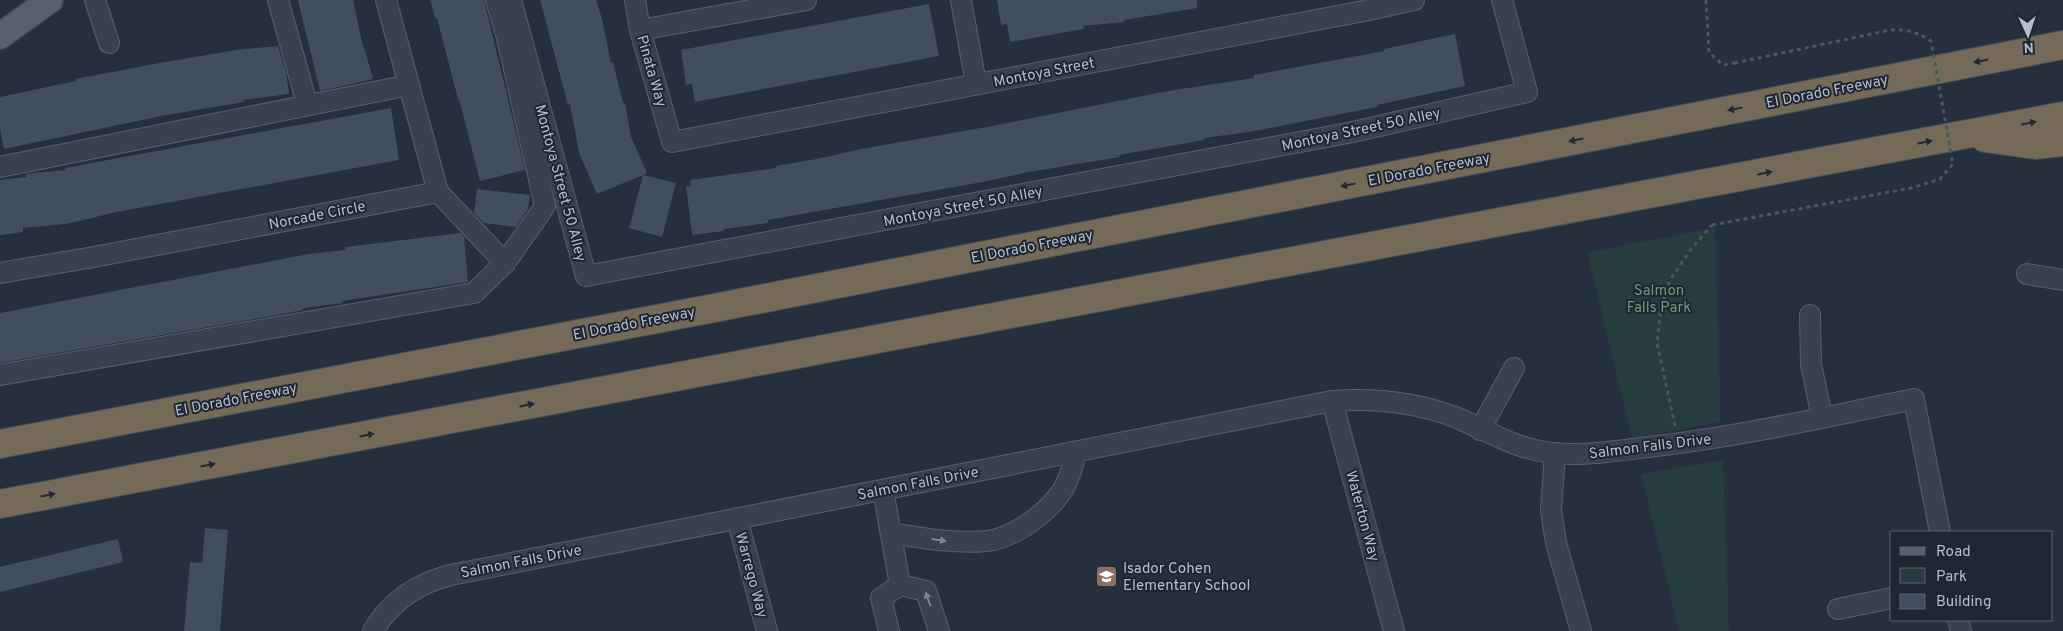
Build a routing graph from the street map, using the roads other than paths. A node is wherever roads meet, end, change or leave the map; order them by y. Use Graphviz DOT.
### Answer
graph roads {
  1 [pos="50,0"];
  2 [pos="95,0"];
  3 [pos="278,0"];
  4 [pos="386,0"];
  5 [pos="496,0"];
  6 [pos="511,0"];
  7 [pos="635,0"];
  8 [pos="806,0"];
  9 [pos="960,0"];
  10 [pos="1414,0"];
  11 [pos="1502,0"];
  12 [pos="1383,3"];
  13 [pos="640,30"];
  14 [pos="0,36"];
  15 [pos="109,43"];
  16 [pos="2063,45"];
  17 [pos="976,84"];
  18 [pos="409,85"];
  19 [pos="307,104"];
  20 [pos="2063,116"];
  21 [pos="1964,135"];
  22 [pos="672,142"];
  23 [pos="2063,142"];
  24 [pos="0,167"];
  25 [pos="438,192"];
  26 [pos="505,264"];
  27 [pos="0,273"];
  28 [pos="2027,274"];
  29 [pos="2063,280"];
  30 [pos="1810,315"];
  31 [pos="1514,368"];
  32 [pos="0,375"];
  33 [pos="1332,401"];
  34 [pos="1822,418"];
  35 [pos="1480,430"];
  36 [pos="0,444"];
  37 [pos="1077,451"];
  38 [pos="1555,454"];
  39 [pos="883,490"];
  40 [pos="0,504"];
  41 [pos="737,518"];
  42 [pos="1940,531"];
  43 [pos="891,534"];
  44 [pos="900,585"];
  45 [pos="1890,598"];
  46 [pos="1838,609"];
  47 [pos="373,631"];
  48 [pos="767,631"];
  49 [pos="889,631"];
  50 [pos="939,631"];
  51 [pos="1394,631"];
  52 [pos="1581,631"];
  1 -- 14 [label="main road"];
  2 -- 15 [label="street"];
  3 -- 19 [label="street"];
  4 -- 18 [label="street"];
  5 -- 26 [label="street"];
  6 -- 11 [label="street, Montoya Street 50 Alley"];
  7 -- 13 [label="street, Pinata Way"];
  8 -- 13 [label="street"];
  9 -- 17 [label="street"];
  10 -- 12 [label="street, Montoya Street"];
  12 -- 17 [label="street, Montoya Street"];
  13 -- 22 [label="street, Pinata Way"];
  16 -- 36 [label="highway, El Dorado Freeway, one-way"];
  17 -- 22 [label="street, Montoya Street"];
  18 -- 19 [label="street"];
  18 -- 25 [label="street"];
  19 -- 24 [label="street"];
  21 -- 20 [label="highway, one-way"];
  21 -- 23 [label="highway"];
  40 -- 21 [label="highway, one-way"];
  25 -- 26 [label="street"];
  25 -- 27 [label="street, Norcade Circle"];
  26 -- 32 [label="street"];
  28 -- 29 [label="street"];
  30 -- 34 [label="street"];
  31 -- 35 [label="street"];
  33 -- 35 [label="street, Salmon Falls Drive"];
  33 -- 37 [label="street, Salmon Falls Drive"];
  33 -- 51 [label="street, Waterton Way"];
  34 -- 38 [label="street, Salmon Falls Drive"];
  34 -- 42 [label="street, Salmon Falls Drive"];
  35 -- 38 [label="street, Salmon Falls Drive"];
  37 -- 39 [label="street, Salmon Falls Drive"];
  43 -- 37 [label="street, one-way"];
  38 -- 52 [label="street"];
  39 -- 41 [label="street, Salmon Falls Drive"];
  39 -- 43 [label="street"];
  41 -- 47 [label="street, Salmon Falls Drive"];
  41 -- 48 [label="street, Warrego Way"];
  43 -- 44 [label="street"];
  44 -- 49 [label="street"];
  50 -- 44 [label="street, one-way"];
  45 -- 46 [label="street"];
}
